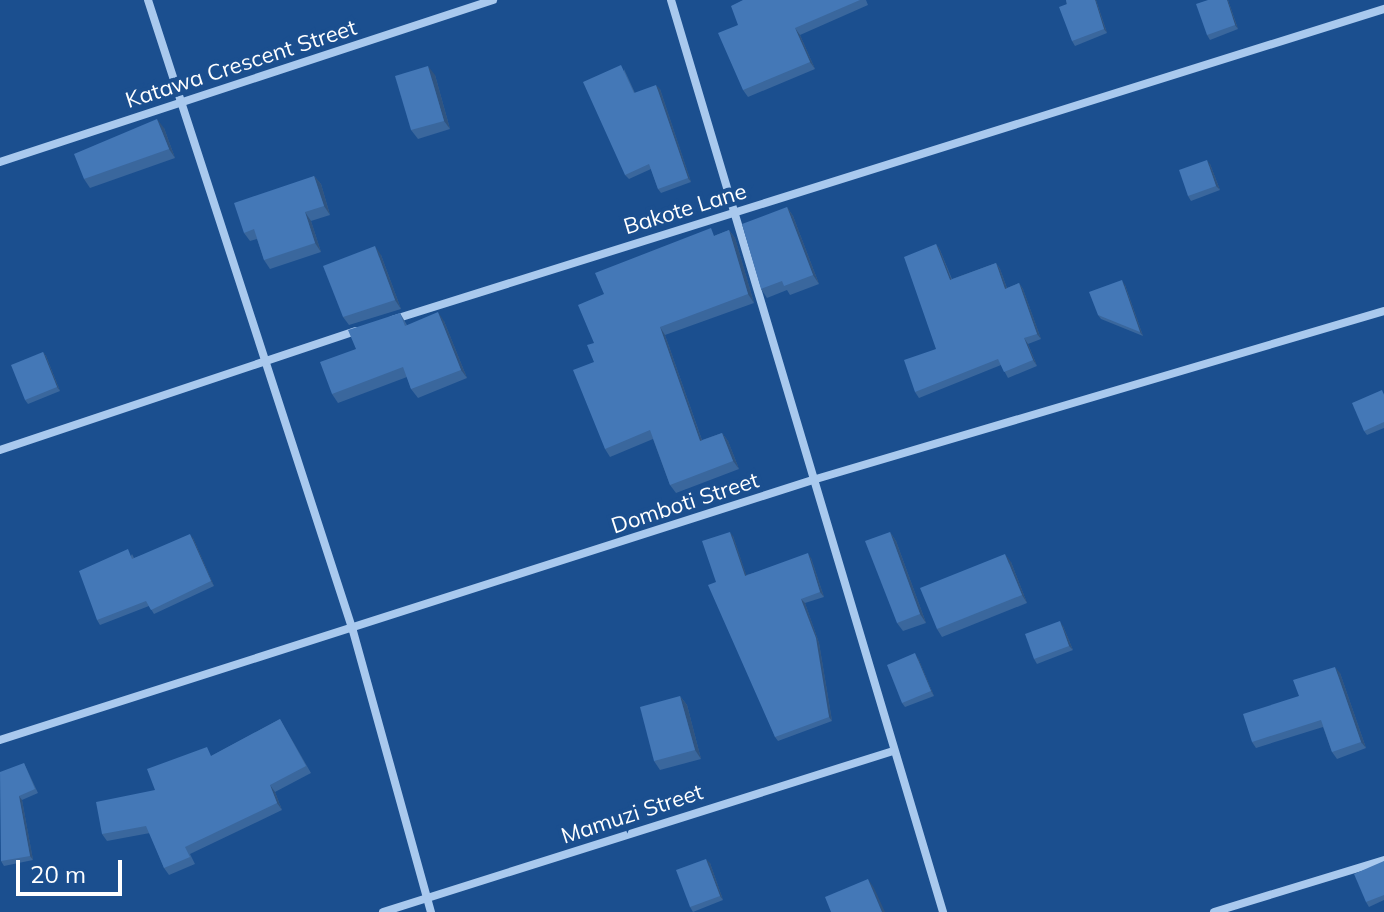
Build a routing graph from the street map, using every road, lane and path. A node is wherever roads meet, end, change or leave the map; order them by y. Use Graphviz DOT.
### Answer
graph roads {
  1 [pos="148,0"];
  2 [pos="493,0"];
  3 [pos="671,0"];
  4 [pos="1384,9"];
  5 [pos="181,101"];
  6 [pos="0,162"];
  7 [pos="736,212"];
  8 [pos="1384,311"];
  9 [pos="387,321"];
  10 [pos="372,326"];
  11 [pos="265,359"];
  12 [pos="0,450"];
  13 [pos="816,479"];
  14 [pos="353,631"];
  15 [pos="0,740"];
  16 [pos="893,751"];
  17 [pos="1384,860"];
  18 [pos="427,898"];
  19 [pos="383,912"];
  20 [pos="431,912"];
  21 [pos="943,912"];
  22 [pos="1214,912"];
  1 -- 5 [label="street"];
  2 -- 5 [label="street, Katawa Crescent Street"];
  3 -- 7 [label="street"];
  4 -- 7 [label="street, Bakote Lane"];
  5 -- 6 [label="street, Katawa Crescent Street"];
  5 -- 11 [label="street"];
  7 -- 9 [label="street, Bakote Lane"];
  7 -- 13 [label="street"];
  8 -- 13 [label="street, Domboti Street"];
  10 -- 11 [label="street"];
  11 -- 12 [label="street"];
  11 -- 14 [label="street"];
  13 -- 14 [label="street, Domboti Street"];
  13 -- 16 [label="street"];
  14 -- 15 [label="street, Domboti Street"];
  14 -- 18 [label="street"];
  16 -- 18 [label="street, Mamuzi Street"];
  16 -- 21 [label="street"];
  17 -- 22 [label="street"];
  18 -- 19 [label="street, Mamuzi Street"];
  18 -- 20 [label="street"];
}
